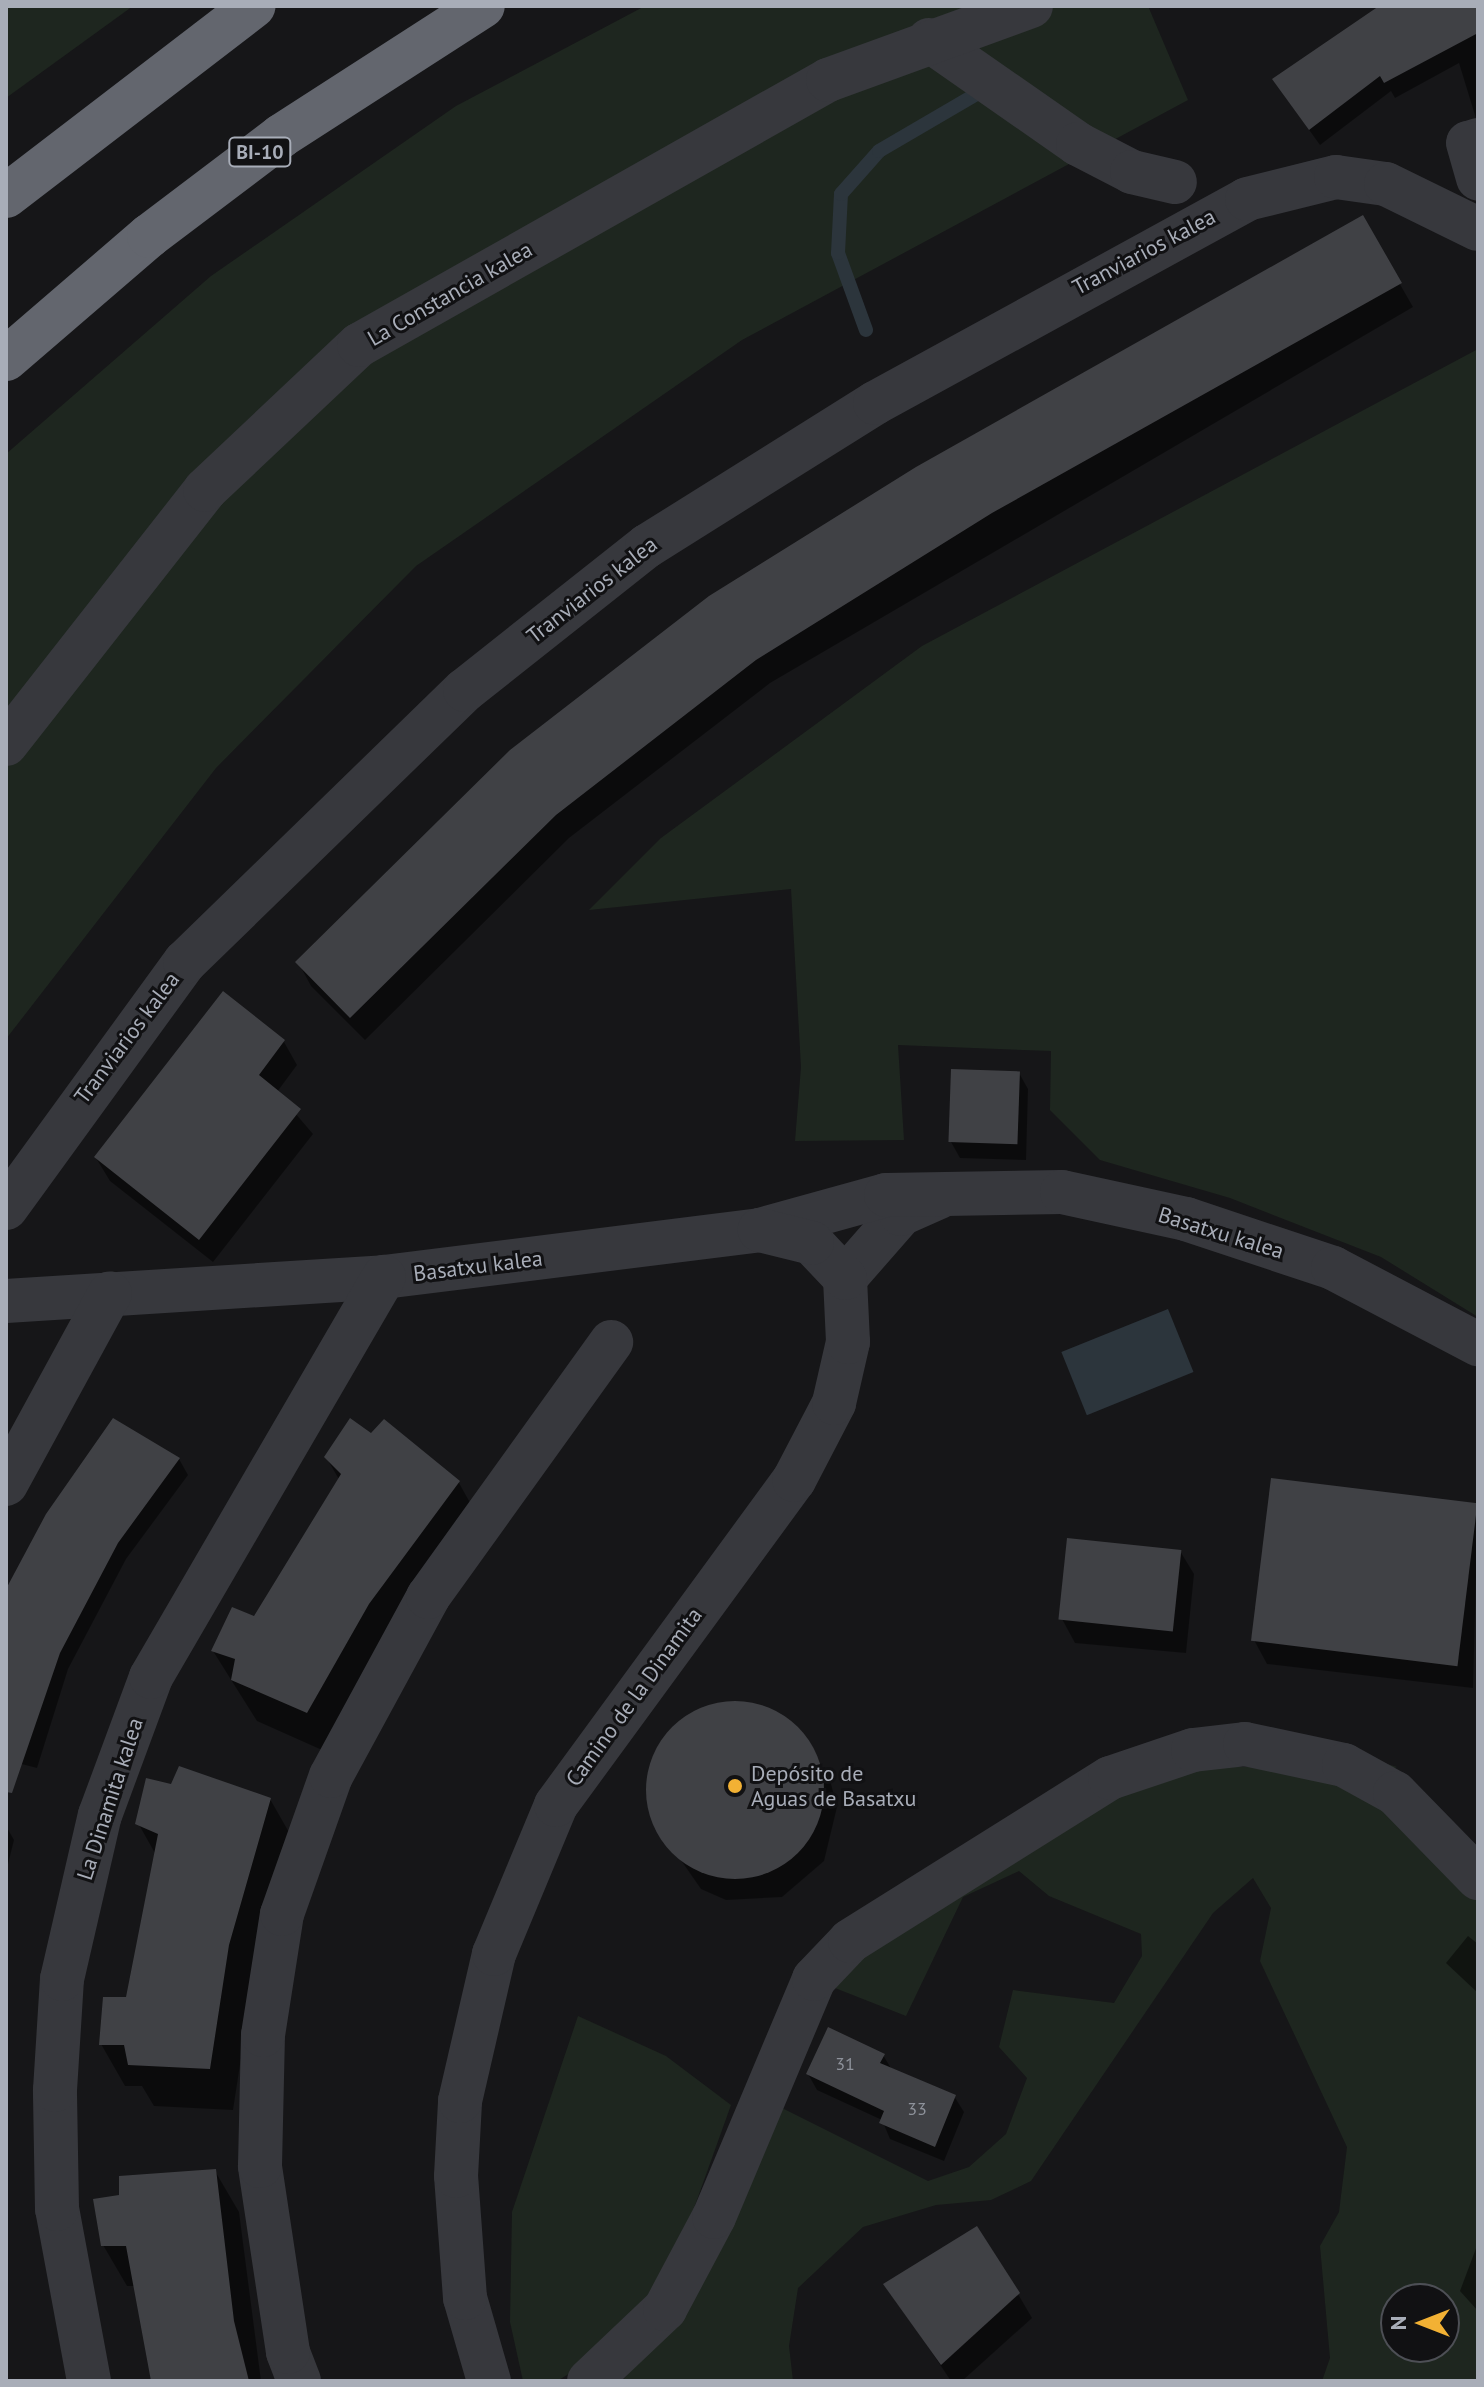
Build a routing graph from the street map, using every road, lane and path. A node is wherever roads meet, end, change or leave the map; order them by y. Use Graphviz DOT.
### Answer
graph roads {
  1 [pos="254,6"];
  2 [pos="483,6"];
  3 [pos="1031,6"];
  4 [pos="929,40"];
  5 [pos="1478,140"];
  6 [pos="1478,179"];
  7 [pos="1175,182"];
  8 [pos="6,196"];
  9 [pos="1478,229"];
  10 [pos="6,359"];
  11 [pos="6,744"];
  12 [pos="944,1194"];
  13 [pos="6,1208"];
  14 [pos="760,1230"];
  15 [pos="384,1277"];
  16 [pos="845,1278"];
  17 [pos="110,1293"];
  18 [pos="6,1301"];
  19 [pos="611,1342"];
  20 [pos="1478,1344"];
  21 [pos="6,1484"];
  22 [pos="1478,1878"];
  23 [pos="89,2381"];
  24 [pos="299,2381"];
  25 [pos="489,2381"];
  26 [pos="589,2381"];
  1 -- 8 [label="highway"];
  2 -- 10 [label="highway, BI-10"];
  3 -- 4 [label="street, La Constancia kalea"];
  4 -- 7 [label="street"];
  4 -- 11 [label="street, La Constancia kalea"];
  5 -- 6 [label="street"];
  9 -- 13 [label="street, Tranviarios kalea"];
  12 -- 14 [label="street, Basatxu kalea"];
  12 -- 16 [label="street, Basatxu kalea"];
  12 -- 20 [label="street, Basatxu kalea"];
  14 -- 15 [label="street, Basatxu kalea"];
  14 -- 16 [label="street"];
  15 -- 17 [label="street, Basatxu kalea"];
  15 -- 23 [label="street, La Dinamita kalea"];
  16 -- 25 [label="street, Camino de la Dinamita"];
  17 -- 18 [label="street, Basatxu kalea"];
  17 -- 21 [label="street"];
  19 -- 24 [label="street"];
  22 -- 26 [label="street"];
}
